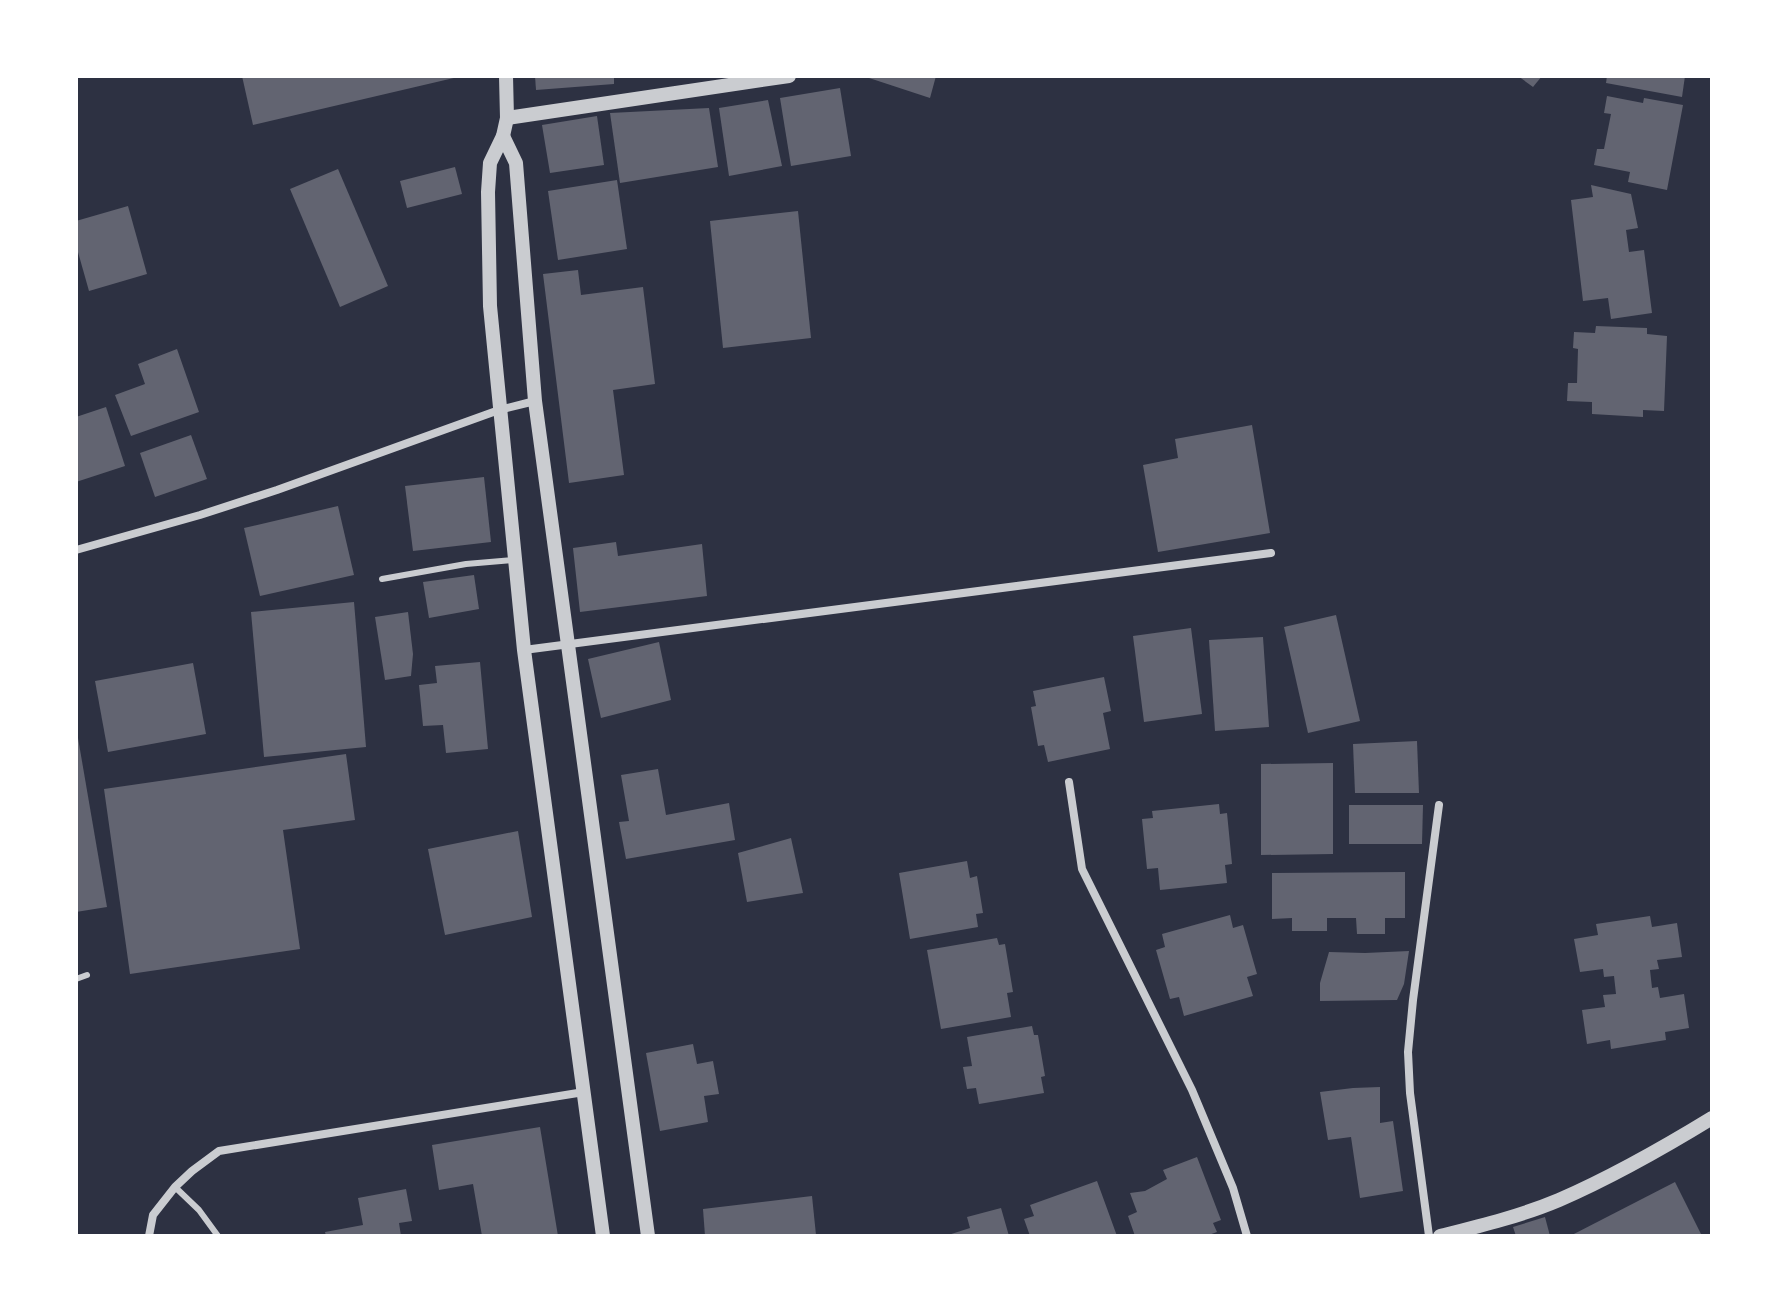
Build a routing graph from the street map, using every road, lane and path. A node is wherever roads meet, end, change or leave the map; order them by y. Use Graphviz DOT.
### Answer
graph roads {
  1 [pos="506,76"];
  2 [pos="789,76"];
  3 [pos="507,118"];
  4 [pos="503,136"];
  5 [pos="535,401"];
  6 [pos="499,410"];
  7 [pos="76,550"];
  8 [pos="1271,553"];
  9 [pos="515,560"];
  10 [pos="382,579"];
  11 [pos="567,645"];
  12 [pos="524,650"];
  13 [pos="1069,782"];
  14 [pos="1439,805"];
  15 [pos="87,975"];
  16 [pos="76,979"];
  17 [pos="584,1092"];
  18 [pos="1712,1118"];
  19 [pos="175,1187"];
  20 [pos="149,1236"];
  21 [pos="218,1236"];
  22 [pos="603,1236"];
  23 [pos="648,1236"];
  24 [pos="1247,1236"];
  25 [pos="1429,1236"];
  26 [pos="1440,1236"];
  1 -- 3 [label="street"];
  2 -- 3 [label="street"];
  3 -- 4 [label="street"];
  4 -- 5 [label="street"];
  4 -- 6 [label="street"];
  5 -- 6 [label="street"];
  5 -- 11 [label="street"];
  6 -- 7 [label="street"];
  6 -- 9 [label="street"];
  8 -- 11 [label="street"];
  9 -- 10 [label="lane"];
  9 -- 12 [label="street"];
  11 -- 12 [label="street"];
  11 -- 23 [label="street"];
  12 -- 17 [label="street"];
  13 -- 24 [label="street"];
  14 -- 25 [label="street"];
  15 -- 16 [label="lane"];
  17 -- 19 [label="street"];
  17 -- 22 [label="street"];
  18 -- 26 [label="street"];
  19 -- 20 [label="street"];
  19 -- 21 [label="lane"];
}
